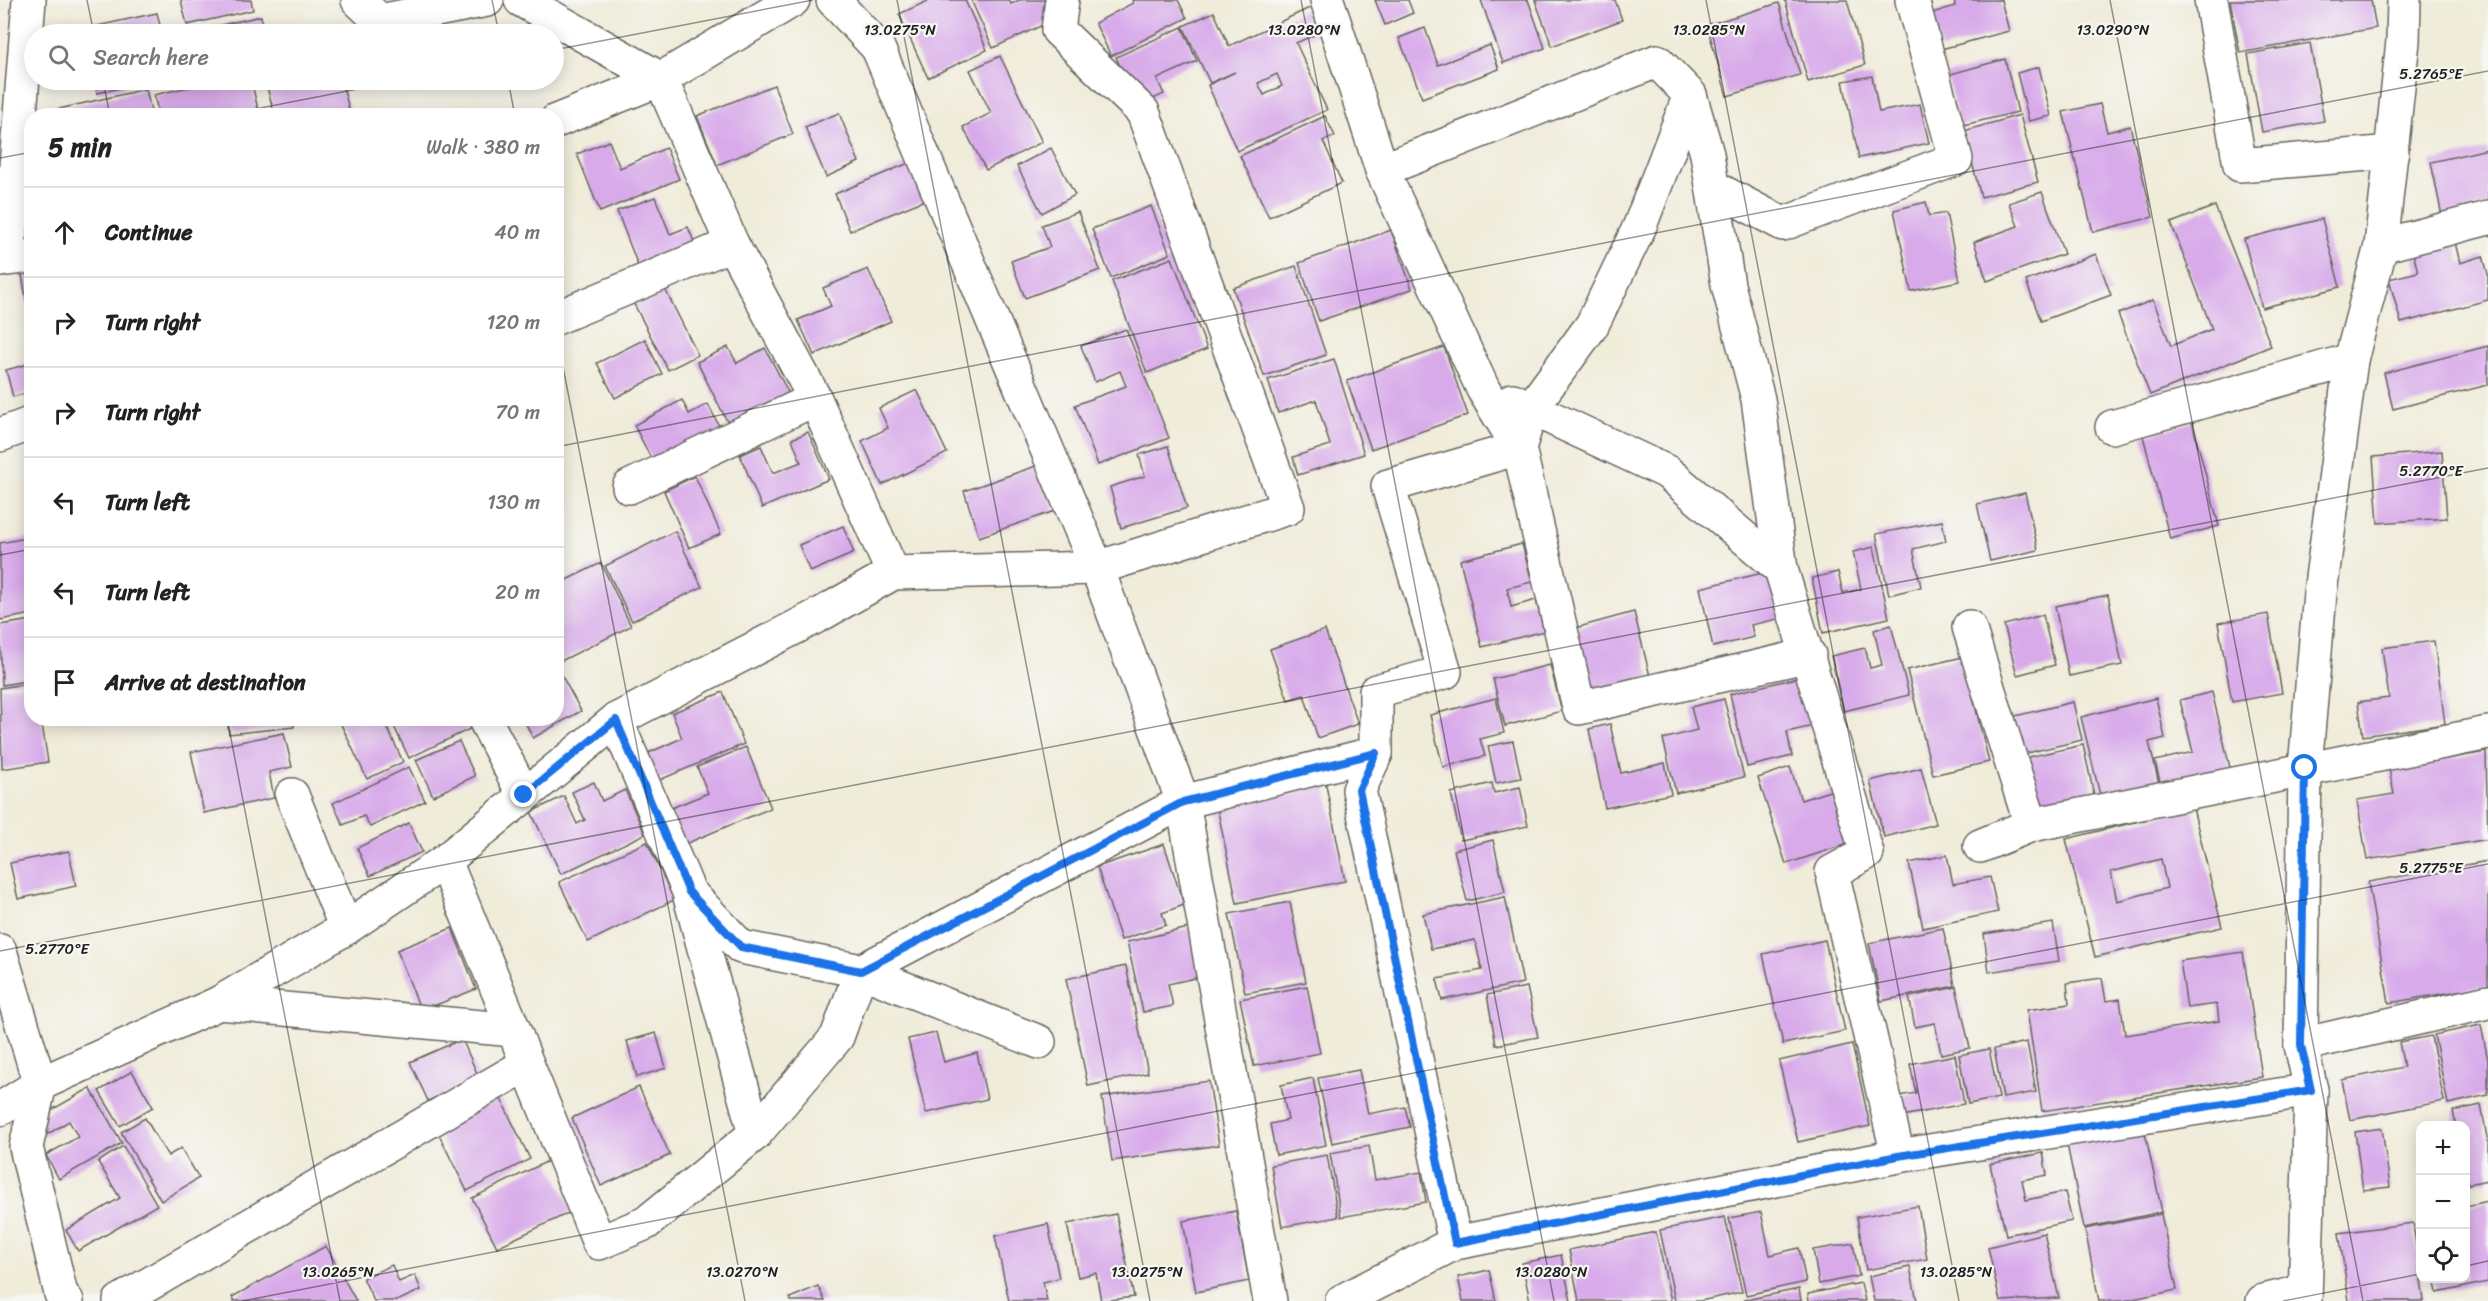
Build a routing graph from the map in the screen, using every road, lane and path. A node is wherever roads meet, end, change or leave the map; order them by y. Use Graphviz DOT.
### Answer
graph roads {
  1 [pos="28,0"];
  2 [pos="358,0"];
  3 [pos="487,0"];
  4 [pos="521,0"];
  5 [pos="793,0"];
  6 [pos="833,0"];
  7 [pos="1062,0"];
  8 [pos="1327,0"];
  9 [pos="1912,0"];
  10 [pos="2211,0"];
  11 [pos="2404,0"];
  12 [pos="0,7"];
  13 [pos="26,24"];
  14 [pos="563,24"];
  15 [pos="564,25"];
  16 [pos="24,54"];
  17 [pos="661,80"];
  18 [pos="1690,95"];
  19 [pos="564,118"];
  20 [pos="2392,152"];
  21 [pos="1382,170"];
  22 [pos="1713,187"];
  23 [pos="2488,218"];
  24 [pos="732,244"];
  25 [pos="2381,246"];
  26 [pos="24,257"];
  27 [pos="0,260"];
  28 [pos="564,315"];
  29 [pos="2351,360"];
  30 [pos="1483,389"];
  31 [pos="815,399"];
  32 [pos="1532,407"];
  33 [pos="24,426"];
  34 [pos="2112,427"];
  35 [pos="0,435"];
  36 [pos="1520,448"];
  37 [pos="629,487"];
  38 [pos="1097,568"];
  39 [pos="1781,570"];
  40 [pos="893,573"];
  41 [pos="1969,627"];
  42 [pos="1809,655"];
  43 [pos="616,720"];
  44 [pos="488,726"];
  45 [pos="2488,733"];
  46 [pos="1376,753"];
  47 [pos="2305,768"];
  48 [pos="292,795"];
  49 [pos="524,795"];
  50 [pos="1183,802"];
  51 [pos="2031,825"];
  52 [pos="1980,846"];
  53 [pos="445,861"];
  54 [pos="689,892"];
  55 [pos="346,928"];
  56 [pos="0,951"];
  57 [pos="861,971"];
  58 [pos="2488,1002"];
  59 [pos="219,1003"];
  60 [pos="514,1030"];
  61 [pos="1039,1042"];
  62 [pos="2301,1045"];
  63 [pos="527,1064"];
  64 [pos="40,1084"];
  65 [pos="2311,1090"];
  66 [pos="0,1109"];
  67 [pos="755,1134"];
  68 [pos="1898,1156"];
  69 [pos="1455,1243"];
  70 [pos="2305,1296"];
  71 [pos="60,1299"];
  72 [pos="120,1301"];
  73 [pos="1270,1301"];
  74 [pos="1342,1301"];
  75 [pos="2263,1301"];
  1 -- 12 [label="street"];
  1 -- 13 [label="street"];
  2 -- 3 [label="street"];
  4 -- 14 [label="street"];
  5 -- 17 [label="street"];
  6 -- 38 [label="street"];
  7 -- 38 [label="street"];
  8 -- 21 [label="street"];
  9 -- 22 [label="street"];
  10 -- 20 [label="street"];
  11 -- 20 [label="street"];
  15 -- 17 [label="street"];
  16 -- 27 [label="street"];
  17 -- 19 [label="street"];
  17 -- 24 [label="street"];
  18 -- 21 [label="street"];
  18 -- 22 [label="street"];
  18 -- 32 [label="street"];
  20 -- 25 [label="street"];
  21 -- 30 [label="street"];
  22 -- 39 [label="street"];
  23 -- 25 [label="street"];
  24 -- 28 [label="street"];
  24 -- 31 [label="street"];
  25 -- 29 [label="street"];
  26 -- 27 [label="street"];
  29 -- 34 [label="street"];
  29 -- 47 [label="street"];
  30 -- 32 [label="street"];
  30 -- 36 [label="street"];
  31 -- 37 [label="street"];
  31 -- 40 [label="street"];
  32 -- 36 [label="street"];
  32 -- 39 [label="street"];
  33 -- 35 [label="street"];
  36 -- 42 [label="street"];
  36 -- 46 [label="street"];
  38 -- 40 [label="street"];
  38 -- 50 [label="street"];
  39 -- 42 [label="street"];
  40 -- 43 [label="street"];
  41 -- 51 [label="street"];
  42 -- 68 [label="street"];
  43 -- 49 [label="street"];
  43 -- 54 [label="street"];
  44 -- 49 [label="street"];
  45 -- 47 [label="street"];
  46 -- 50 [label="street"];
  46 -- 69 [label="street"];
  47 -- 51 [label="street"];
  47 -- 62 [label="street"];
  48 -- 55 [label="street"];
  49 -- 53 [label="street"];
  50 -- 57 [label="street"];
  50 -- 73 [label="street"];
  51 -- 52 [label="street"];
  53 -- 55 [label="street"];
  53 -- 60 [label="street"];
  54 -- 57 [label="street"];
  54 -- 67 [label="street"];
  55 -- 59 [label="street"];
  56 -- 64 [label="street"];
  57 -- 61 [label="street"];
  57 -- 67 [label="street"];
  58 -- 62 [label="street"];
  59 -- 60 [label="street"];
  59 -- 64 [label="street"];
  60 -- 63 [label="street"];
  62 -- 65 [label="street"];
  63 -- 67 [label="street"];
  63 -- 72 [label="street"];
  64 -- 66 [label="street"];
  64 -- 71 [label="street"];
  65 -- 68 [label="street"];
  65 -- 70 [label="street"];
  68 -- 69 [label="street"];
  69 -- 74 [label="street"];
  70 -- 75 [label="street"];
}
